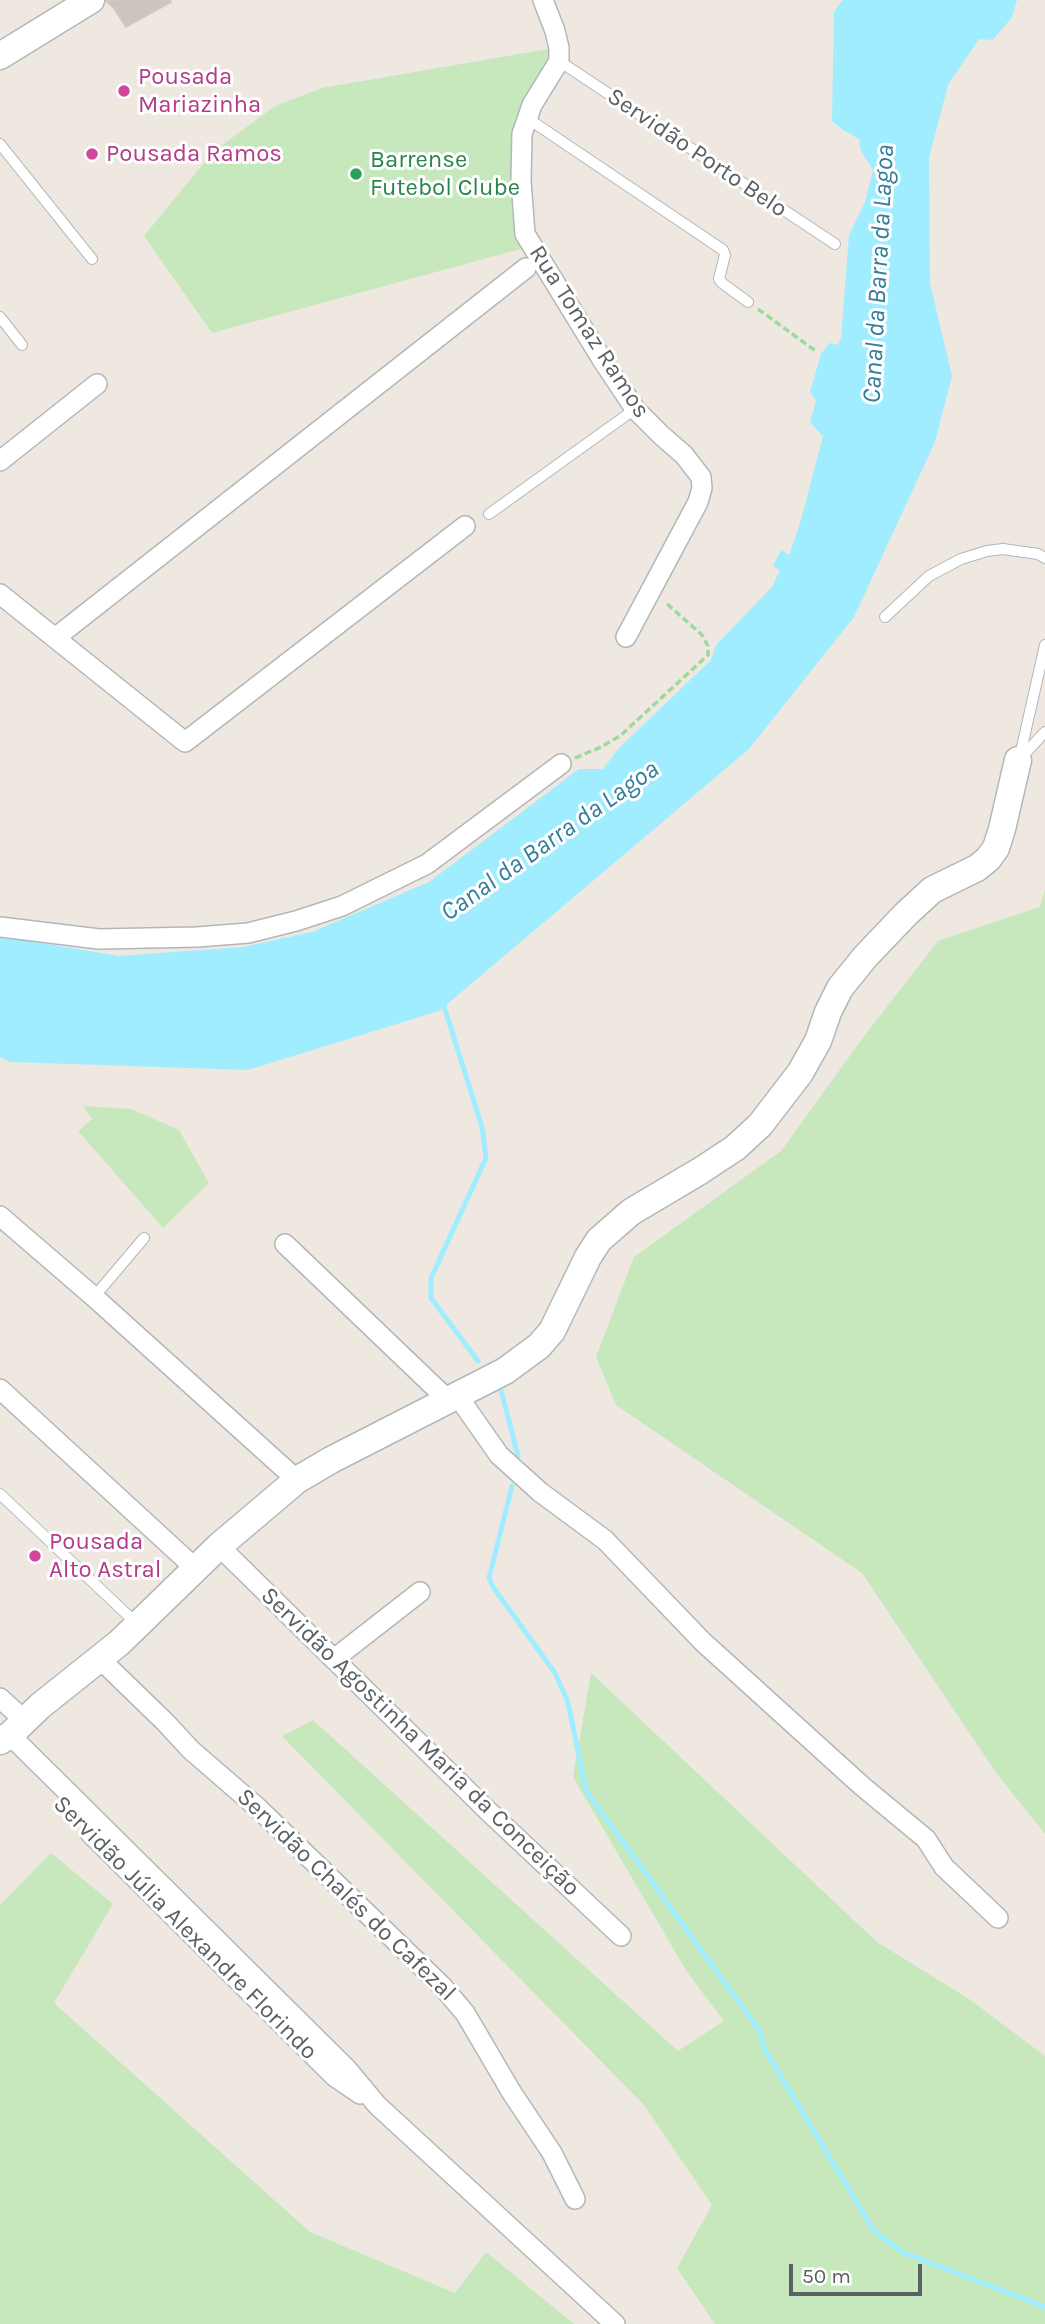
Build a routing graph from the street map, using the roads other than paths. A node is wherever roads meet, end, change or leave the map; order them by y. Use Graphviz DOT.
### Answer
graph roads {
  1 [pos="91,0"];
  2 [pos="543,0"];
  3 [pos="0,56"];
  4 [pos="559,61"];
  5 [pos="526,118"];
  6 [pos="0,144"];
  7 [pos="835,244"];
  8 [pos="92,259"];
  9 [pos="526,268"];
  10 [pos="748,302"];
  11 [pos="0,317"];
  12 [pos="22,345"];
  13 [pos="97,384"];
  14 [pos="635,409"];
  15 [pos="0,461"];
  16 [pos="489,514"];
  17 [pos="465,526"];
  18 [pos="1045,558"];
  19 [pos="0,594"];
  20 [pos="885,617"];
  21 [pos="626,637"];
  22 [pos="55,638"];
  23 [pos="1045,645"];
  24 [pos="1045,732"];
  25 [pos="1018,760"];
  26 [pos="561,764"];
  27 [pos="0,927"];
  28 [pos="0,1216"];
  29 [pos="144,1238"];
  30 [pos="285,1244"];
  31 [pos="94,1297"];
  32 [pos="0,1389"];
  33 [pos="452,1397"];
  34 [pos="297,1480"];
  35 [pos="0,1494"];
  36 [pos="219,1546"];
  37 [pos="195,1568"];
  38 [pos="420,1592"];
  39 [pos="139,1625"];
  40 [pos="100,1659"];
  41 [pos="334,1659"];
  42 [pos="0,1698"];
  43 [pos="9,1735"];
  44 [pos="998,1918"];
  45 [pos="621,1937"];
  46 [pos="575,2199"];
  47 [pos="615,2324"];
  1 -- 3 [label="street"];
  2 -- 4 [label="street"];
  4 -- 5 [label="street, Rua Tomaz Ramos"];
  4 -- 7 [label="lane, Servidão Porto Belo"];
  5 -- 10 [label="lane"];
  5 -- 14 [label="street, Rua Tomaz Ramos"];
  6 -- 8 [label="lane"];
  9 -- 22 [label="street"];
  11 -- 12 [label="lane"];
  13 -- 15 [label="street"];
  14 -- 16 [label="lane"];
  14 -- 21 [label="street, Rua Tomaz Ramos"];
  17 -- 22 [label="street"];
  18 -- 20 [label="lane"];
  19 -- 22 [label="street"];
  23 -- 25 [label="lane"];
  24 -- 25 [label="lane"];
  25 -- 33 [label="street"];
  26 -- 27 [label="street"];
  28 -- 31 [label="street"];
  29 -- 31 [label="lane"];
  30 -- 33 [label="street"];
  31 -- 34 [label="street"];
  32 -- 37 [label="street"];
  33 -- 34 [label="street"];
  33 -- 44 [label="street"];
  34 -- 36 [label="street"];
  35 -- 39 [label="lane"];
  36 -- 37 [label="street"];
  36 -- 41 [label="street, Servidão Agostinha Maria da Conceição"];
  37 -- 39 [label="street"];
  38 -- 41 [label="street"];
  39 -- 40 [label="street"];
  40 -- 43 [label="street"];
  40 -- 46 [label="street, Servidão Chalés do Cafezal"];
  41 -- 45 [label="street, Servidão Agostinha Maria da Conceição"];
  42 -- 43 [label="street, Servidão Júlia Alexandre Florindo"];
  43 -- 47 [label="street, Servidão Júlia Alexandre Florindo"];
}
